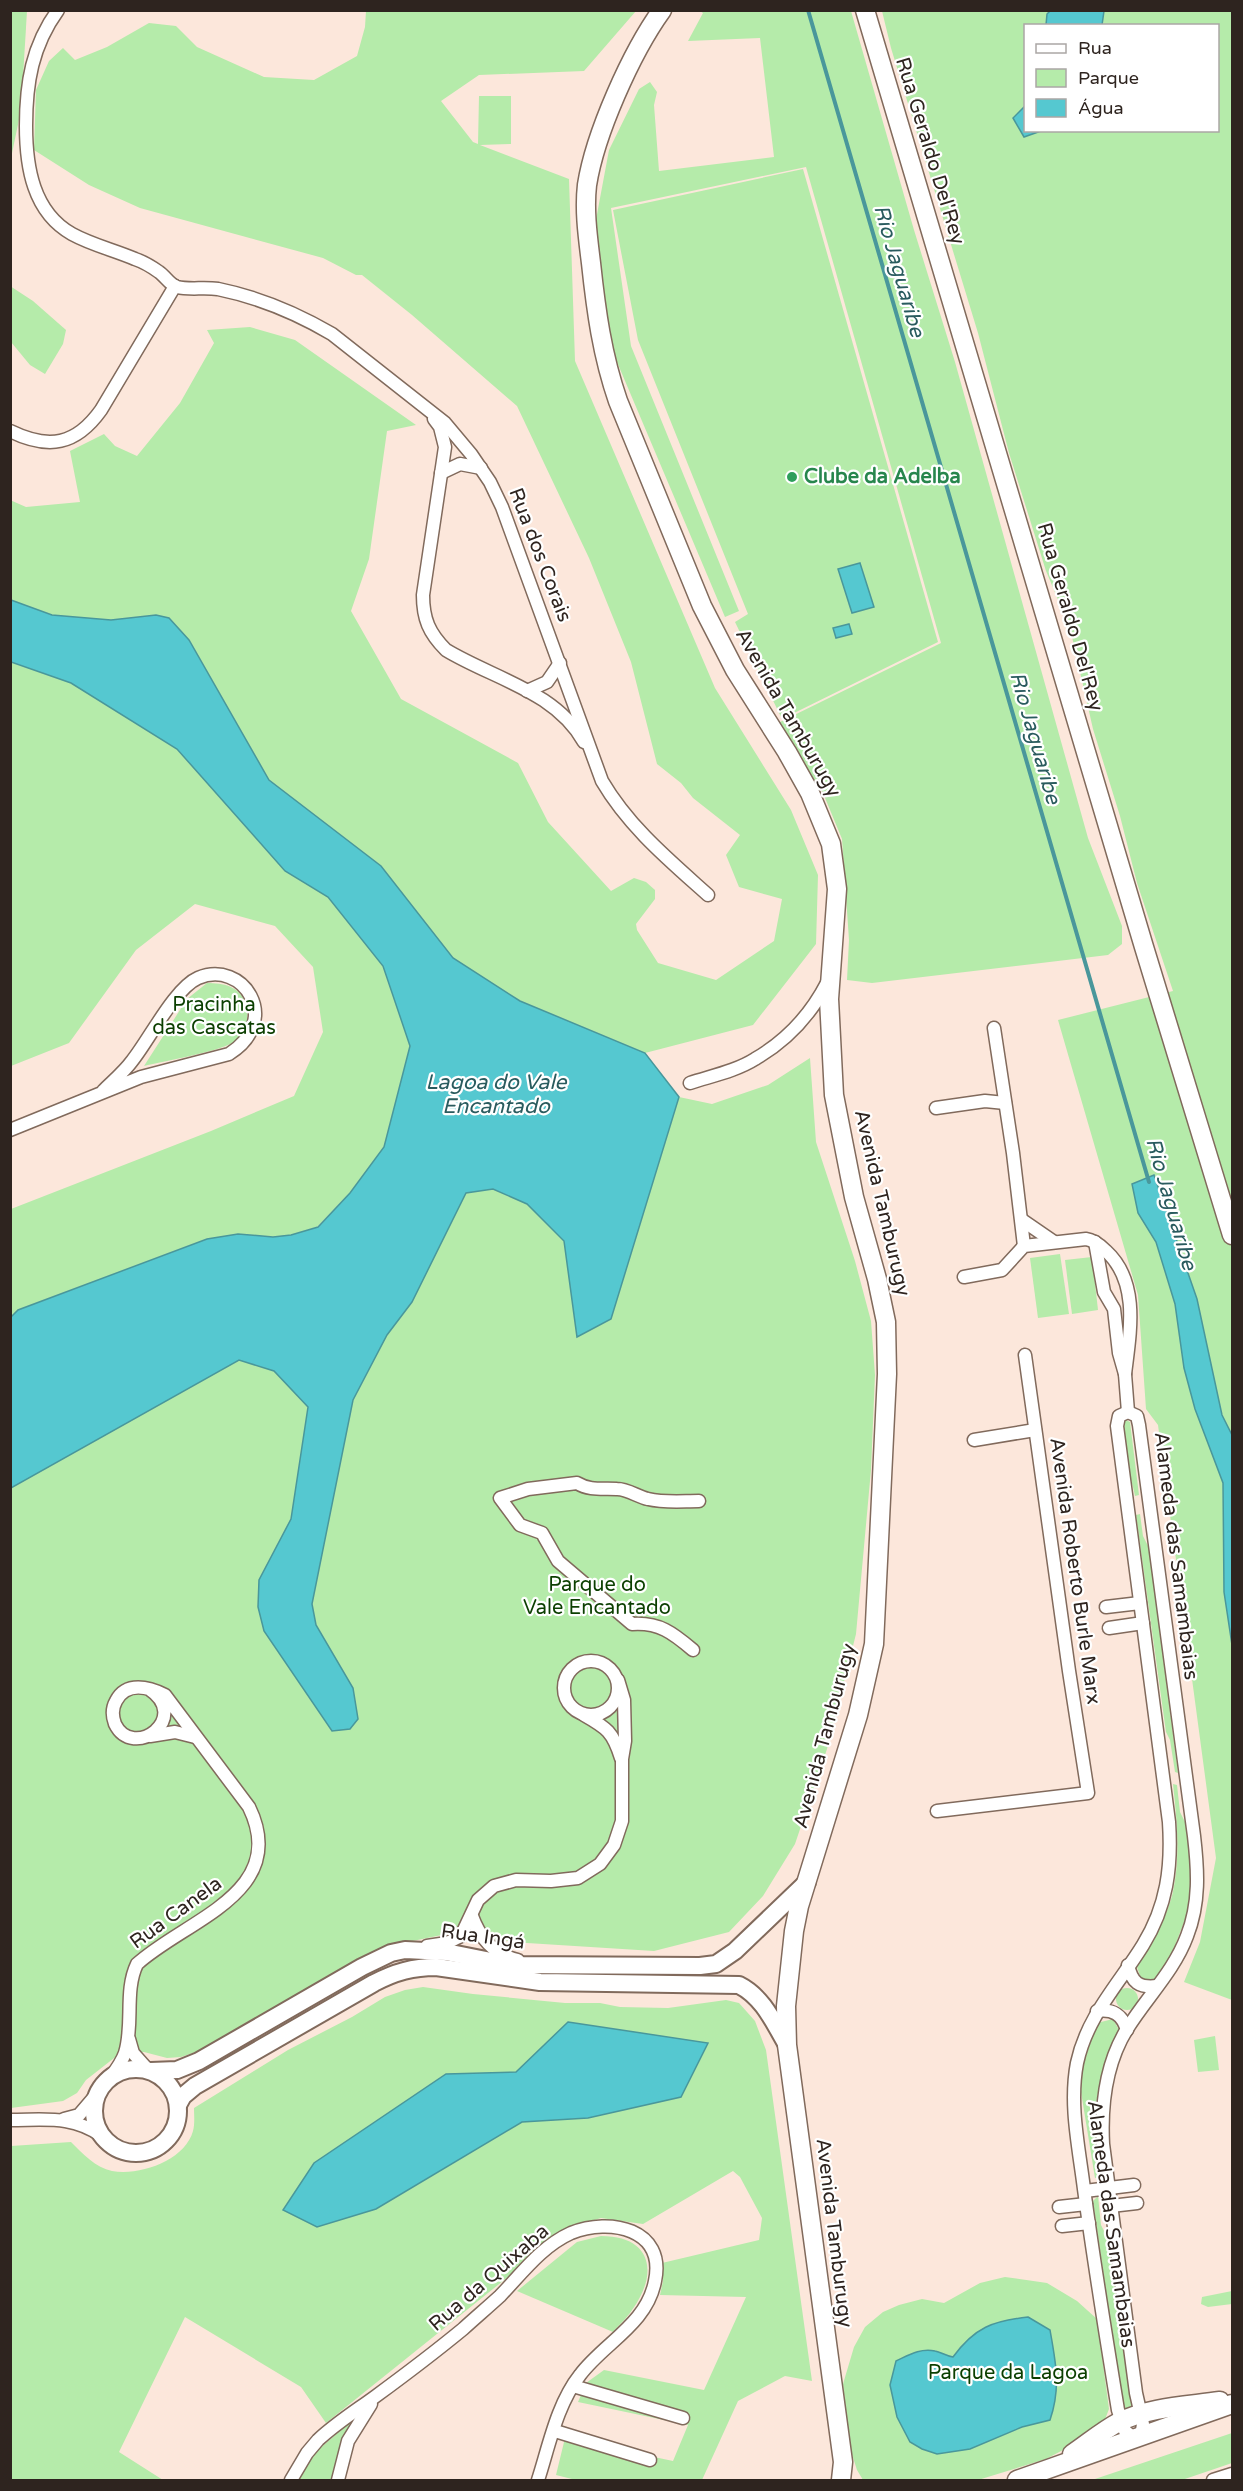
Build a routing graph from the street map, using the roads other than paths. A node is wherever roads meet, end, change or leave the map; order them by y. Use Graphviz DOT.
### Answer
graph roads {
  1 [pos="58,10"];
  2 [pos="662,10"];
  3 [pos="865,10"];
  4 [pos="175,286"];
  5 [pos="429,411"];
  6 [pos="10,431"];
  7 [pos="481,468"];
  8 [pos="441,473"];
  9 [pos="560,663"];
  10 [pos="527,691"];
  11 [pos="593,759"];
  12 [pos="708,895"];
  13 [pos="830,978"];
  14 [pos="994,1028"];
  15 [pos="132,1062"];
  16 [pos="141,1077"];
  17 [pos="690,1083"];
  18 [pos="103,1091"];
  19 [pos="1005,1103"];
  20 [pos="936,1108"];
  21 [pos="10,1130"];
  22 [pos="1022,1220"];
  23 [pos="1233,1235"];
  24 [pos="1054,1242"];
  25 [pos="1095,1242"];
  26 [pos="1024,1246"];
  27 [pos="964,1277"];
  28 [pos="1129,1301"];
  29 [pos="1110,1303"];
  30 [pos="1025,1355"];
  31 [pos="1125,1374"];
  32 [pos="1128,1412"];
  33 [pos="1035,1430"];
  34 [pos="974,1440"];
  35 [pos="699,1501"];
  36 [pos="1149,1504"];
  37 [pos="1128,1506"];
  38 [pos="1140,1603"];
  39 [pos="1106,1607"];
  40 [pos="1143,1623"];
  41 [pos="1109,1628"];
  42 [pos="693,1650"];
  43 [pos="618,1680"];
  44 [pos="149,1689"];
  45 [pos="578,1711"];
  46 [pos="148,1736"];
  47 [pos="195,1737"];
  48 [pos="622,1759"];
  49 [pos="1186,1779"];
  50 [pos="1164,1781"];
  51 [pos="937,1811"];
  52 [pos="807,1882"];
  53 [pos="472,1916"];
  54 [pos="405,1950"];
  55 [pos="541,1964"];
  56 [pos="1128,1965"];
  57 [pos="1158,1986"];
  58 [pos="1097,2011"];
  59 [pos="1127,2030"];
  60 [pos="129,2037"];
  61 [pos="787,2045"];
  62 [pos="150,2071"];
  63 [pos="110,2078"];
  64 [pos="97,2094"];
  65 [pos="178,2105"];
  66 [pos="10,2120"];
  67 [pos="60,2120"];
  68 [pos="102,2136"];
  69 [pos="1134,2185"];
  70 [pos="1109,2188"];
  71 [pos="1085,2191"];
  72 [pos="1137,2203"];
  73 [pos="1086,2204"];
  74 [pos="1111,2206"];
  75 [pos="1059,2207"];
  76 [pos="1089,2223"];
  77 [pos="1062,2226"];
  78 [pos="573,2386"];
  79 [pos="376,2396"];
  80 [pos="1233,2399"];
  81 [pos="1233,2404"];
  82 [pos="1140,2414"];
  83 [pos="682,2418"];
  84 [pos="1121,2421"];
  85 [pos="555,2431"];
  86 [pos="1138,2438"];
  87 [pos="650,2460"];
  88 [pos="843,2462"];
  89 [pos="1050,2469"];
  90 [pos="1233,2474"];
  91 [pos="291,2481"];
  92 [pos="338,2481"];
  93 [pos="538,2481"];
  94 [pos="841,2481"];
  95 [pos="855,2481"];
  96 [pos="1017,2481"];
  97 [pos="1213,2481"];
  1 -- 4 [label="street"];
  2 -- 13 [label="main road, Avenida Tamburugy"];
  3 -- 23 [label="main road, Rua Geraldo Del'Rey"];
  4 -- 5 [label="street, Rua dos Corais"];
  4 -- 6 [label="street"];
  5 -- 7 [label="street, Rua dos Corais"];
  5 -- 8 [label="street"];
  7 -- 8 [label="street"];
  7 -- 9 [label="street, Rua dos Corais"];
  8 -- 10 [label="street"];
  9 -- 10 [label="street"];
  9 -- 11 [label="street, Rua dos Corais"];
  10 -- 11 [label="street"];
  11 -- 12 [label="street, Rua dos Corais"];
  13 -- 17 [label="street"];
  13 -- 52 [label="main road, Avenida Tamburugy"];
  14 -- 19 [label="street"];
  15 -- 16 [label="street"];
  15 -- 16 [label="street"];
  15 -- 18 [label="street"];
  16 -- 18 [label="street"];
  18 -- 21 [label="street"];
  19 -- 20 [label="street"];
  19 -- 22 [label="street"];
  22 -- 24 [label="street"];
  22 -- 26 [label="street"];
  24 -- 25 [label="street"];
  24 -- 26 [label="street"];
  25 -- 28 [label="street"];
  25 -- 29 [label="street"];
  26 -- 27 [label="street"];
  28 -- 29 [label="street"];
  28 -- 31 [label="street"];
  29 -- 31 [label="street"];
  30 -- 33 [label="street, Avenida Roberto Burle Marx"];
  31 -- 32 [label="street"];
  32 -- 36 [label="street, Alameda das Samambaias"];
  32 -- 37 [label="street, Alameda das Samambaias"];
  33 -- 34 [label="street"];
  33 -- 51 [label="street, Avenida Roberto Burle Marx"];
  35 -- 42 [label="street"];
  36 -- 37 [label="street"];
  36 -- 49 [label="street, Alameda das Samambaias"];
  37 -- 38 [label="street, Alameda das Samambaias"];
  38 -- 39 [label="street"];
  38 -- 40 [label="street, Alameda das Samambaias"];
  40 -- 41 [label="street"];
  40 -- 50 [label="street, Alameda das Samambaias"];
  43 -- 45 [label="street"];
  43 -- 45 [label="street"];
  43 -- 48 [label="street"];
  44 -- 46 [label="street"];
  44 -- 46 [label="street"];
  44 -- 47 [label="street, Rua Canela"];
  45 -- 48 [label="street"];
  46 -- 47 [label="street"];
  47 -- 60 [label="street, Rua Canela"];
  48 -- 53 [label="street"];
  49 -- 50 [label="street"];
  49 -- 57 [label="street, Alameda das Samambaias"];
  50 -- 56 [label="street, Alameda das Samambaias"];
  52 -- 55 [label="street, Rua Ingá"];
  52 -- 61 [label="main road, Avenida Tamburugy"];
  53 -- 54 [label="street"];
  53 -- 55 [label="street"];
  54 -- 55 [label="street, Rua Ingá"];
  54 -- 62 [label="street, Rua Ingá"];
  56 -- 57 [label="street"];
  56 -- 58 [label="street, Alameda das Samambaias"];
  57 -- 59 [label="street, Alameda das Samambaias"];
  58 -- 59 [label="street"];
  58 -- 71 [label="street, Alameda das Samambaias"];
  59 -- 70 [label="street, Alameda das Samambaias"];
  60 -- 62 [label="street, Rua Canela"];
  60 -- 63 [label="street, Rua Canela"];
  61 -- 65 [label="street, Rua Ingá"];
  61 -- 88 [label="main road, Avenida Tamburugy"];
  62 -- 63 [label="street"];
  62 -- 65 [label="street"];
  63 -- 64 [label="street"];
  64 -- 67 [label="street"];
  64 -- 68 [label="street"];
  65 -- 68 [label="street"];
  66 -- 67 [label="street"];
  67 -- 68 [label="street"];
  69 -- 70 [label="street"];
  70 -- 71 [label="street"];
  70 -- 74 [label="street, Alameda das Samambaias"];
  71 -- 73 [label="street, Alameda das Samambaias"];
  72 -- 74 [label="street, Alameda das Samambaias"];
  73 -- 75 [label="street"];
  73 -- 76 [label="street, Alameda das Samambaias"];
  74 -- 82 [label="street, Alameda das Samambaias"];
  76 -- 77 [label="street"];
  76 -- 84 [label="street, Alameda das Samambaias"];
  78 -- 79 [label="street, Rua da Quixaba"];
  78 -- 83 [label="street"];
  78 -- 85 [label="street, Rua da Quixaba"];
  79 -- 91 [label="street, Rua da Quixaba"];
  79 -- 92 [label="street, Rua da Quixaba"];
  80 -- 82 [label="main road"];
  81 -- 86 [label="main road"];
  82 -- 84 [label="main road"];
  82 -- 86 [label="street, Alameda das Samambaias"];
  84 -- 86 [label="street, Alameda das Samambaias"];
  84 -- 89 [label="main road"];
  85 -- 87 [label="street"];
  85 -- 93 [label="street, Rua da Quixaba"];
  86 -- 89 [label="main road"];
  88 -- 94 [label="main road, Avenida Tamburugy"];
  88 -- 95 [label="main road, Avenida Tamburugy"];
  89 -- 96 [label="main road"];
  90 -- 97 [label="street"];
}
